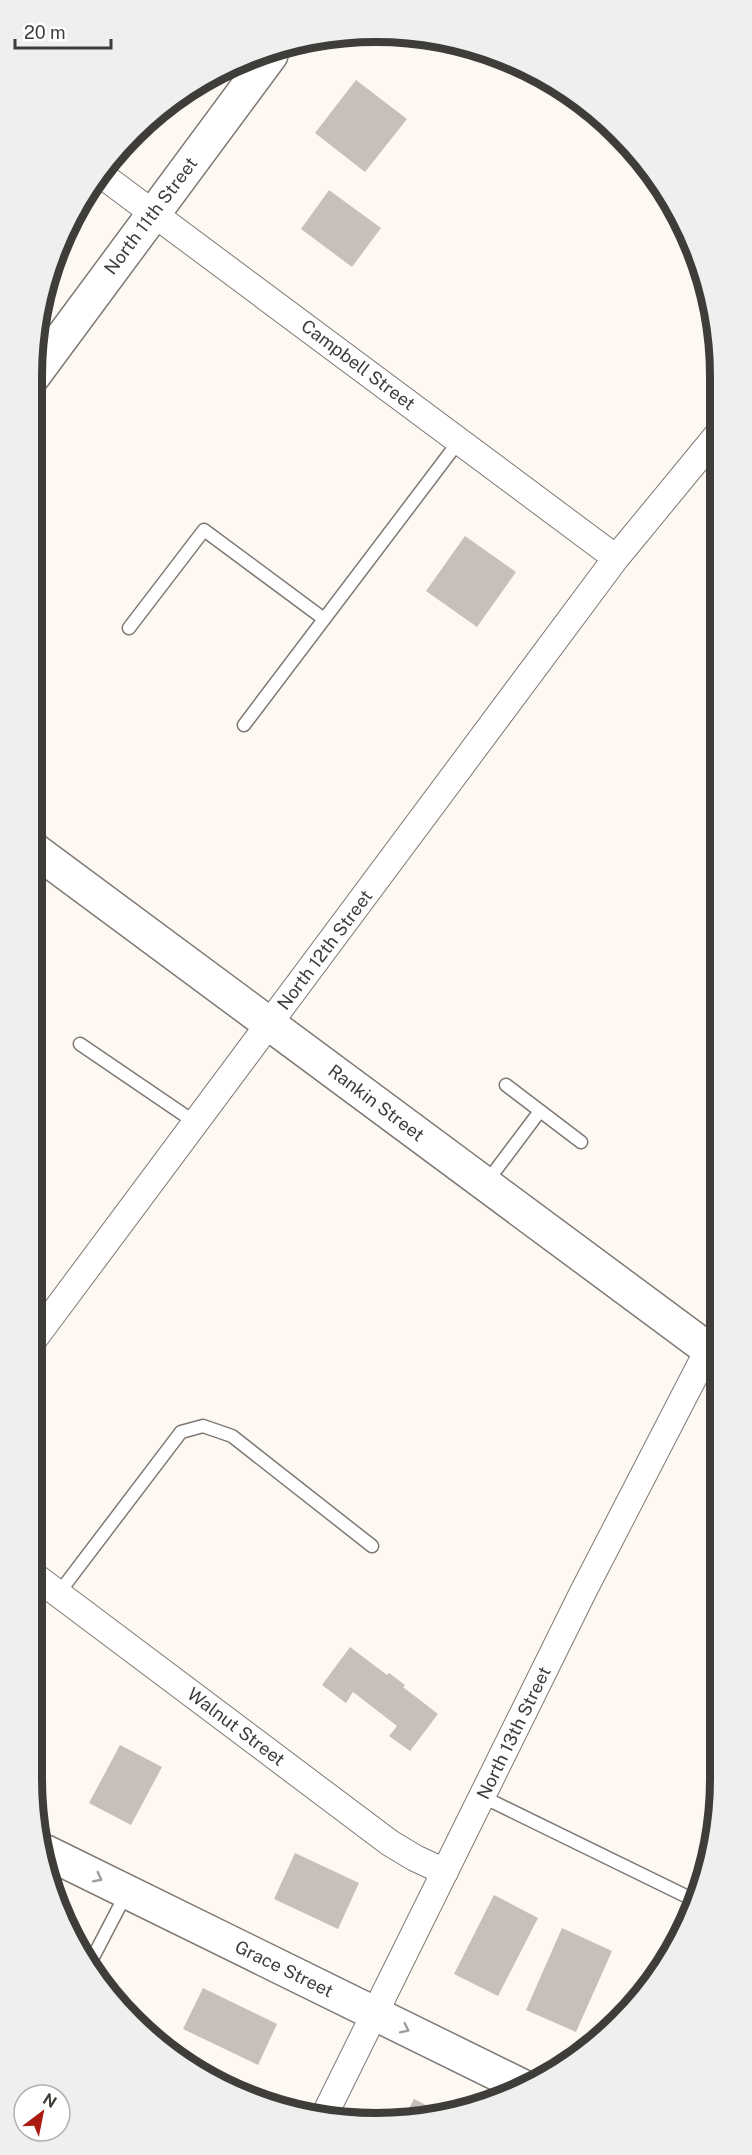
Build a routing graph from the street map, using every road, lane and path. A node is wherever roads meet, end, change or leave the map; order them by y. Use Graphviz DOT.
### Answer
graph roads {
  1 [pos="267,61"];
  2 [pos="107,179"];
  3 [pos="153,213"];
  4 [pos="43,364"];
  5 [pos="459,441"];
  6 [pos="710,444"];
  7 [pos="616,558"];
  8 [pos="324,619"];
  9 [pos="129,628"];
  10 [pos="244,725"];
  11 [pos="42,855"];
  12 [pos="270,1024"];
  13 [pos="80,1044"];
  14 [pos="506,1085"];
  15 [pos="540,1111"];
  16 [pos="195,1123"];
  17 [pos="581,1142"];
  18 [pos="485,1184"];
  19 [pos="42,1329"];
  20 [pos="710,1351"];
  21 [pos="710,1361"];
  22 [pos="372,1546"];
  23 [pos="42,1582"];
  24 [pos="58,1594"];
  25 [pos="483,1797"];
  26 [pos="50,1854"];
  27 [pos="445,1872"];
  28 [pos="126,1893"];
  29 [pos="688,1897"];
  30 [pos="93,1957"];
  31 [pos="375,2014"];
  32 [pos="516,2083"];
  33 [pos="326,2109"];
  1 -- 3 [label="street, North 11th Street"];
  2 -- 3 [label="street, Campbell Street"];
  3 -- 4 [label="street, North 11th Street"];
  3 -- 5 [label="street, Campbell Street"];
  5 -- 7 [label="street, Campbell Street"];
  5 -- 8 [label="lane"];
  6 -- 7 [label="street, North 12th Street"];
  7 -- 12 [label="street, North 12th Street"];
  8 -- 9 [label="lane"];
  8 -- 10 [label="lane"];
  11 -- 12 [label="street, Rankin Street"];
  12 -- 16 [label="street, North 12th Street"];
  12 -- 18 [label="street, Rankin Street"];
  13 -- 16 [label="lane"];
  14 -- 15 [label="lane"];
  15 -- 17 [label="lane"];
  15 -- 18 [label="lane"];
  16 -- 19 [label="street, North 12th Street"];
  18 -- 20 [label="street, Rankin Street"];
  21 -- 25 [label="street, North 13th Street"];
  22 -- 24 [label="lane"];
  23 -- 24 [label="street, Walnut Street"];
  24 -- 27 [label="street, Walnut Street"];
  25 -- 27 [label="street, North 13th Street"];
  25 -- 29 [label="lane"];
  26 -- 28 [label="street, Grace Street, one-way"];
  27 -- 31 [label="street, North 13th Street"];
  28 -- 30 [label="lane"];
  28 -- 31 [label="street, Grace Street"];
  31 -- 32 [label="street, Grace Street, one-way"];
  31 -- 33 [label="street, North 13th Street"];
}
